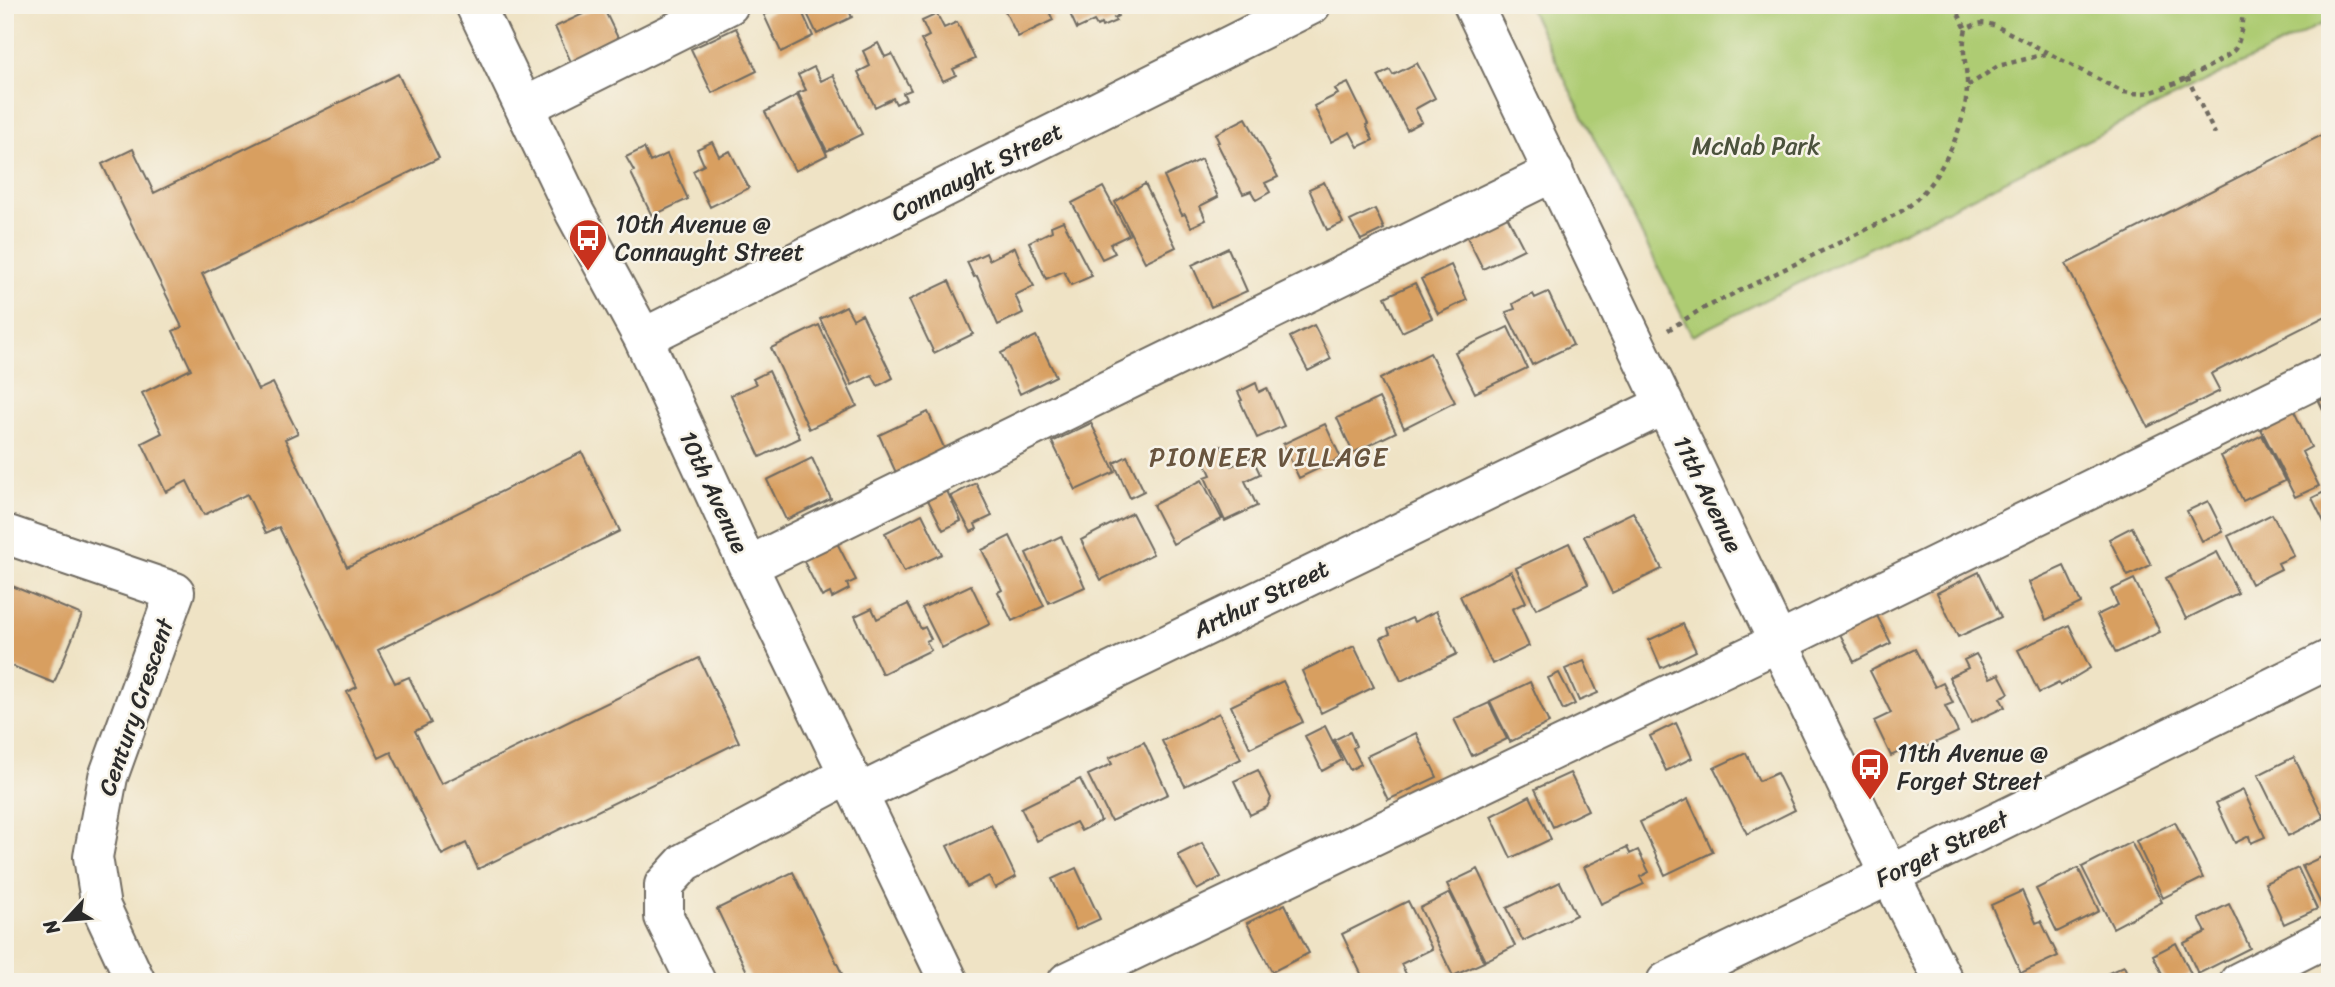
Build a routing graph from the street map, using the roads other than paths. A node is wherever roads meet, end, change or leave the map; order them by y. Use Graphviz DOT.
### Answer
graph roads {
  1 [pos="475,5"];
  2 [pos="729,5"];
  3 [pos="1311,5"];
  4 [pos="1473,5"];
  5 [pos="524,107"];
  6 [pos="1554,172"];
  7 [pos="643,338"];
  8 [pos="2330,372"];
  9 [pos="1664,405"];
  10 [pos="5,534"];
  11 [pos="748,566"];
  12 [pos="1779,642"];
  13 [pos="2330,659"];
  14 [pos="853,784"];
  15 [pos="1890,874"];
  16 [pos="2330,936"];
  17 [pos="136,982"];
  18 [pos="696,982"];
  19 [pos="950,982"];
  20 [pos="1067,982"];
  21 [pos="1666,982"];
  22 [pos="1944,982"];
  23 [pos="2239,982"];
  1 -- 5 [label="street, 10th Avenue"];
  2 -- 5 [label="street"];
  3 -- 7 [label="street, Connaught Street"];
  4 -- 6 [label="street, 11th Avenue"];
  5 -- 7 [label="street, 10th Avenue"];
  6 -- 9 [label="street, 11th Avenue"];
  6 -- 11 [label="street"];
  7 -- 11 [label="street, 10th Avenue"];
  8 -- 12 [label="street"];
  9 -- 12 [label="street, 11th Avenue"];
  9 -- 14 [label="street, Arthur Street"];
  10 -- 17 [label="street, Century Crescent"];
  11 -- 14 [label="street, 10th Avenue"];
  12 -- 15 [label="street, 11th Avenue"];
  12 -- 20 [label="street"];
  13 -- 15 [label="street, Forget Street"];
  14 -- 18 [label="street"];
  14 -- 19 [label="street, 10th Avenue"];
  15 -- 21 [label="street, Forget Street"];
  15 -- 22 [label="street, 11th Avenue"];
  16 -- 23 [label="street"];
}
